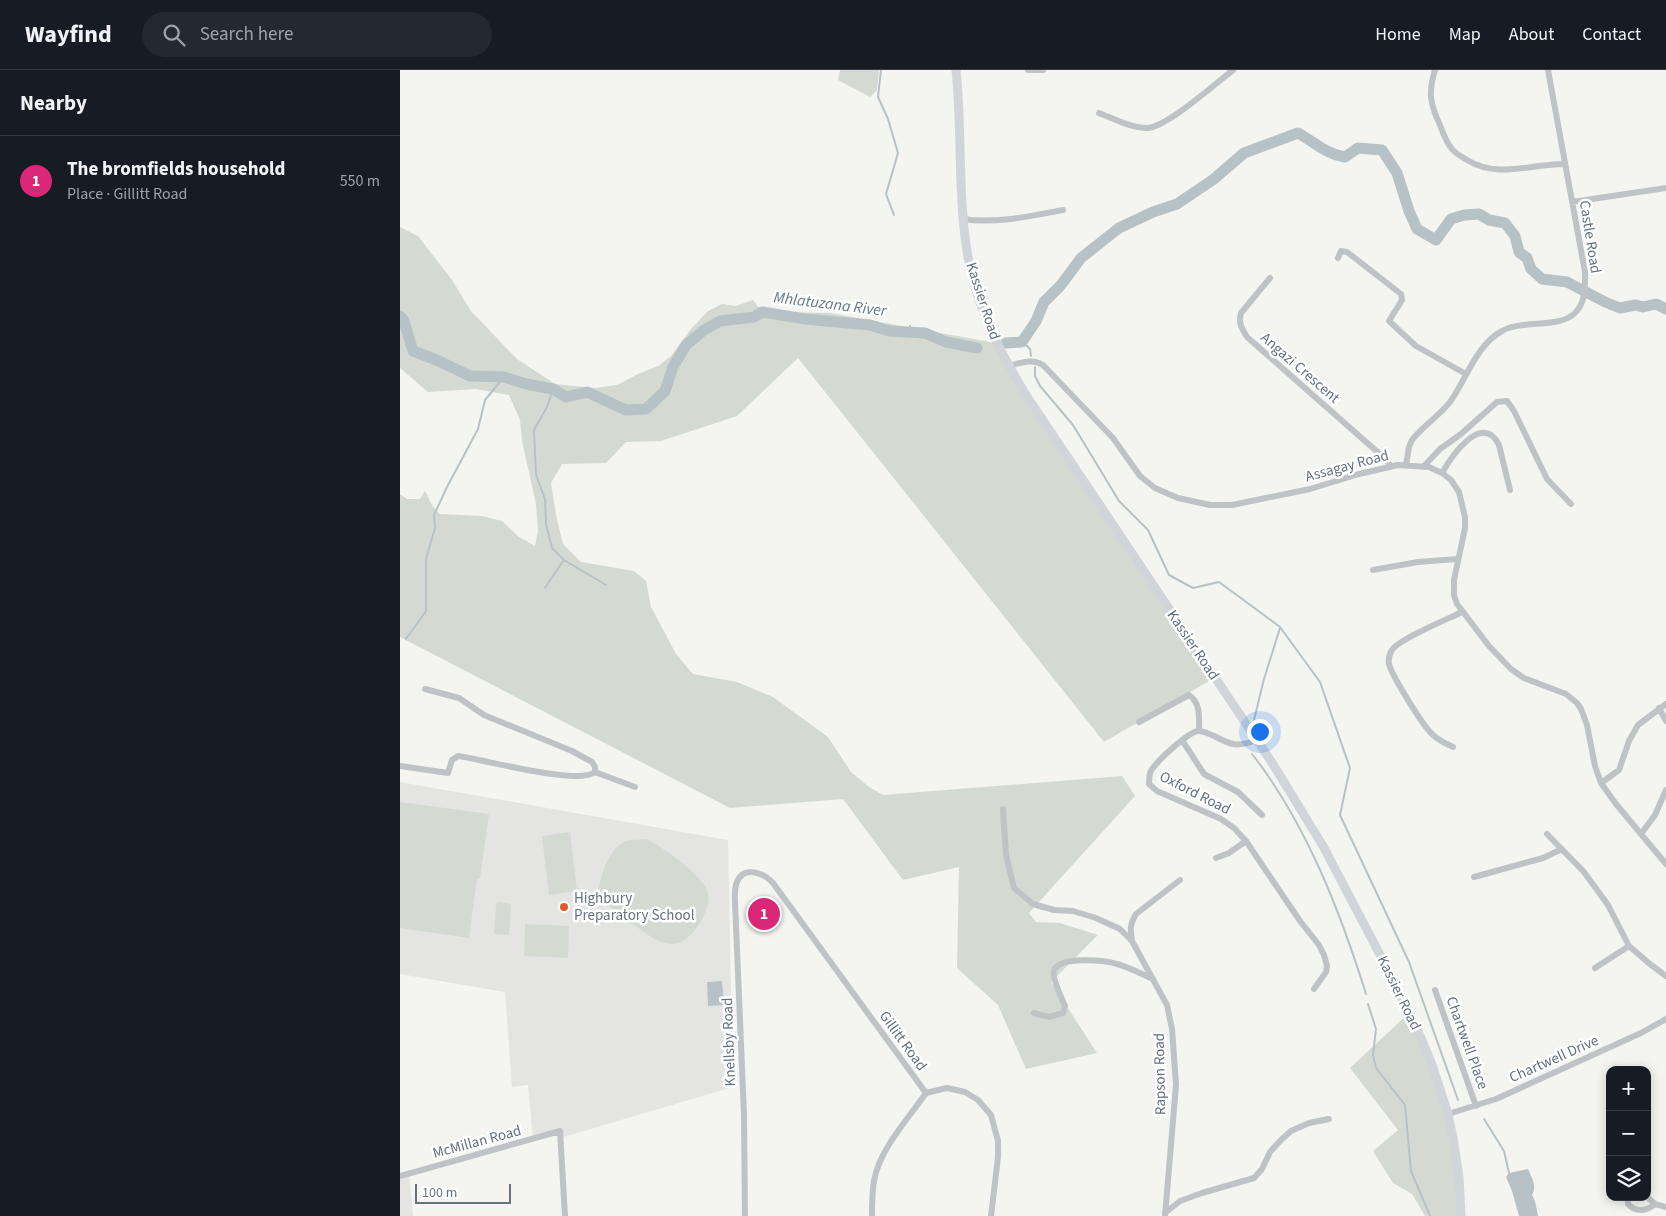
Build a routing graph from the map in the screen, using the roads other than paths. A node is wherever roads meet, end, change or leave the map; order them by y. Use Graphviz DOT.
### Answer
graph roads {
  1 [pos="956,70"];
  2 [pos="1028,70"];
  3 [pos="1043,70"];
  4 [pos="1233,70"];
  5 [pos="1436,70"];
  6 [pos="1548,70"];
  7 [pos="1099,113"];
  8 [pos="1564,164"];
  9 [pos="1666,188"];
  10 [pos="1572,202"];
  11 [pos="1064,210"];
  12 [pos="963,218"];
  13 [pos="1338,258"];
  14 [pos="1270,278"];
  15 [pos="1008,366"];
  16 [pos="1466,374"];
  17 [pos="1406,465"];
  18 [pos="1391,466"];
  19 [pos="1424,466"];
  20 [pos="1442,472"];
  21 [pos="1510,490"];
  22 [pos="1571,504"];
  23 [pos="1458,559"];
  24 [pos="1373,570"];
  25 [pos="1462,612"];
  26 [pos="425,689"];
  27 [pos="1666,704"];
  28 [pos="1659,708"];
  29 [pos="1666,721"];
  30 [pos="1139,722"];
  31 [pos="1199,731"];
  32 [pos="1182,740"];
  33 [pos="1257,740"];
  34 [pos="1453,747"];
  35 [pos="400,766"];
  36 [pos="595,772"];
  37 [pos="1601,783"];
  38 [pos="635,787"];
  39 [pos="1666,790"];
  40 [pos="1003,809"];
  41 [pos="1262,815"];
  42 [pos="1547,834"];
  43 [pos="1641,834"];
  44 [pos="1246,841"];
  45 [pos="1562,849"];
  46 [pos="1216,858"];
  47 [pos="1666,864"];
  48 [pos="748,873"];
  49 [pos="1474,877"];
  50 [pos="1180,880"];
  51 [pos="1132,941"];
  52 [pos="1629,946"];
  53 [pos="1595,968"];
  54 [pos="1666,976"];
  55 [pos="1154,980"];
  56 [pos="1314,989"];
  57 [pos="1435,990"];
  58 [pos="1034,1013"];
  59 [pos="1666,1019"];
  60 [pos="926,1093"];
  61 [pos="1476,1106"];
  62 [pos="1448,1114"];
  63 [pos="1329,1119"];
  64 [pos="400,1176"];
  65 [pos="1651,1200"];
  66 [pos="1628,1201"];
  67 [pos="1655,1204"];
  68 [pos="1666,1207"];
  69 [pos="1165,1215"];
  70 [pos="565,1216"];
  71 [pos="745,1216"];
  72 [pos="872,1216"];
  73 [pos="991,1216"];
  74 [pos="1461,1216"];
  1 -- 12 [label="main road, Kassier Road"];
  2 -- 3 [label="street"];
  4 -- 7 [label="street"];
  5 -- 8 [label="street"];
  6 -- 8 [label="street, Castle Road"];
  8 -- 10 [label="street, Castle Road"];
  9 -- 10 [label="street"];
  10 -- 16 [label="street, Castle Road"];
  11 -- 12 [label="street"];
  12 -- 15 [label="main road, Kassier Road"];
  13 -- 16 [label="street"];
  14 -- 18 [label="street, Angazi Crescent"];
  15 -- 18 [label="street, Assagay Road"];
  15 -- 33 [label="main road, Kassier Road"];
  16 -- 17 [label="street, Castle Road"];
  17 -- 18 [label="street, Assagay Road"];
  17 -- 19 [label="street, Assagay Road"];
  19 -- 20 [label="street, Assagay Road"];
  19 -- 22 [label="street"];
  20 -- 21 [label="street"];
  20 -- 23 [label="street"];
  23 -- 24 [label="street"];
  23 -- 25 [label="street"];
  25 -- 34 [label="street"];
  25 -- 37 [label="street"];
  26 -- 36 [label="street"];
  27 -- 28 [label="street"];
  28 -- 29 [label="street"];
  28 -- 37 [label="street"];
  30 -- 31 [label="street"];
  31 -- 32 [label="street, Oxford Road"];
  31 -- 33 [label="street"];
  32 -- 41 [label="street"];
  32 -- 44 [label="street, Oxford Road"];
  33 -- 62 [label="main road, Kassier Road"];
  35 -- 36 [label="street"];
  36 -- 38 [label="street"];
  37 -- 43 [label="street"];
  39 -- 43 [label="street"];
  40 -- 51 [label="street, Rapson Road"];
  42 -- 45 [label="street"];
  43 -- 47 [label="street"];
  44 -- 46 [label="street"];
  44 -- 56 [label="street, Oxford Road"];
  45 -- 49 [label="street"];
  45 -- 52 [label="street"];
  48 -- 60 [label="street, Gillitt Road"];
  48 -- 71 [label="street, Knellsby Road"];
  50 -- 51 [label="street"];
  51 -- 55 [label="street, Rapson Road"];
  52 -- 53 [label="street"];
  52 -- 54 [label="street"];
  55 -- 58 [label="street"];
  55 -- 69 [label="street, Rapson Road"];
  57 -- 61 [label="street, Chartwell Place"];
  59 -- 61 [label="street, Chartwell Drive"];
  60 -- 72 [label="street"];
  60 -- 73 [label="street, Gillitt Road"];
  61 -- 62 [label="street, Chartwell Drive"];
  62 -- 74 [label="main road, Kassier Road"];
  63 -- 69 [label="street"];
  64 -- 70 [label="street, McMillan Road"];
  65 -- 67 [label="street"];
  66 -- 67 [label="street"];
  67 -- 68 [label="street"];
}
